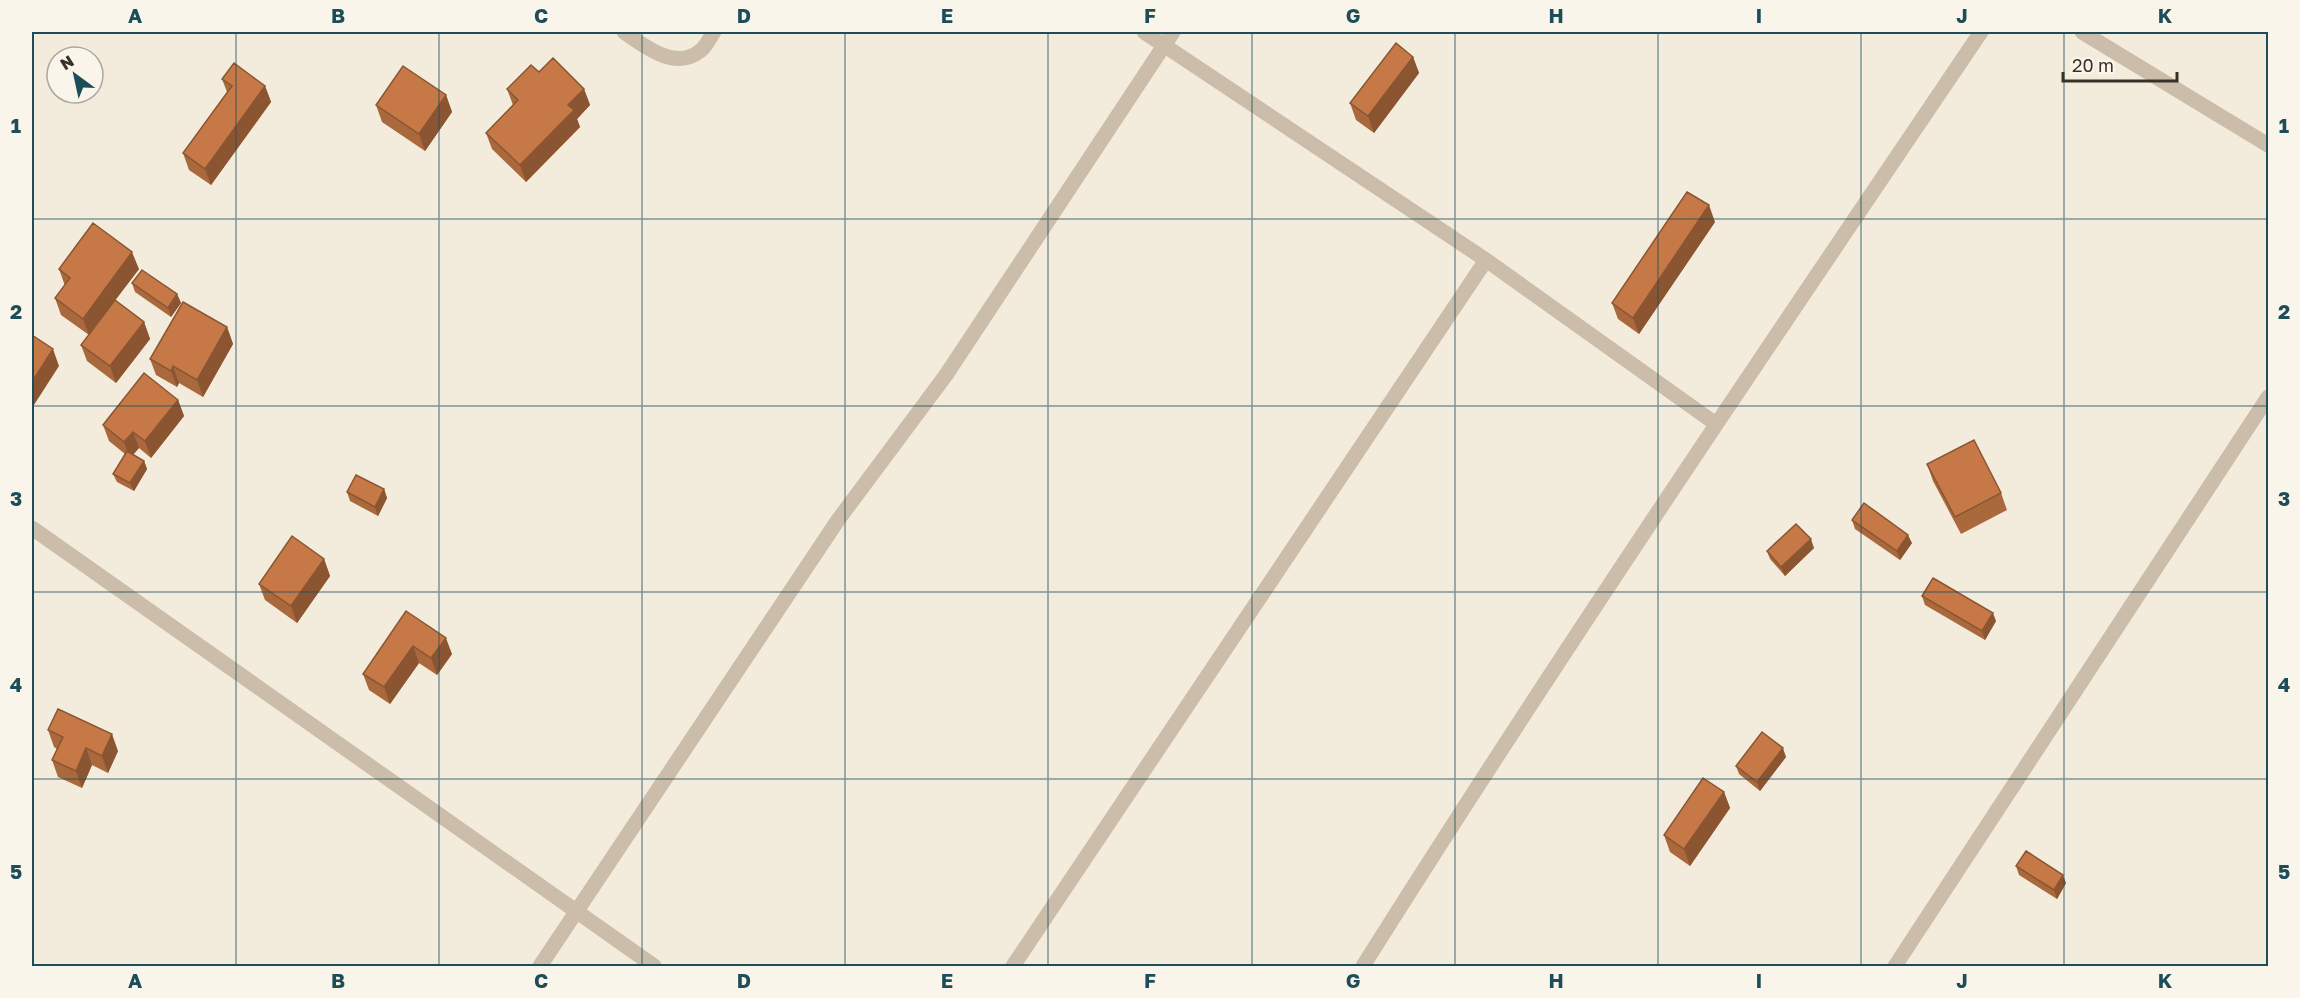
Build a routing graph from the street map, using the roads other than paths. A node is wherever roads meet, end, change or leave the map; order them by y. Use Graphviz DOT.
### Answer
graph roads {
  1 [pos="624,32"];
  2 [pos="714,32"];
  3 [pos="1144,32"];
  4 [pos="1173,32"];
  5 [pos="1981,32"];
  6 [pos="2082,32"];
  7 [pos="1163,45"];
  8 [pos="2268,146"];
  9 [pos="1486,260"];
  10 [pos="2268,397"];
  11 [pos="1716,424"];
  12 [pos="32,528"];
  13 [pos="577,913"];
  14 [pos="540,966"];
  15 [pos="654,966"];
  16 [pos="1013,966"];
  17 [pos="1363,966"];
  18 [pos="1895,966"];
  1 -- 2 [label="street"];
  3 -- 7 [label="street"];
  4 -- 7 [label="street"];
  5 -- 11 [label="street"];
  6 -- 8 [label="street"];
  7 -- 9 [label="street"];
  7 -- 13 [label="street"];
  9 -- 11 [label="street"];
  9 -- 16 [label="street"];
  10 -- 18 [label="street"];
  11 -- 17 [label="street"];
  12 -- 13 [label="street"];
  13 -- 14 [label="street"];
  13 -- 15 [label="street"];
}
